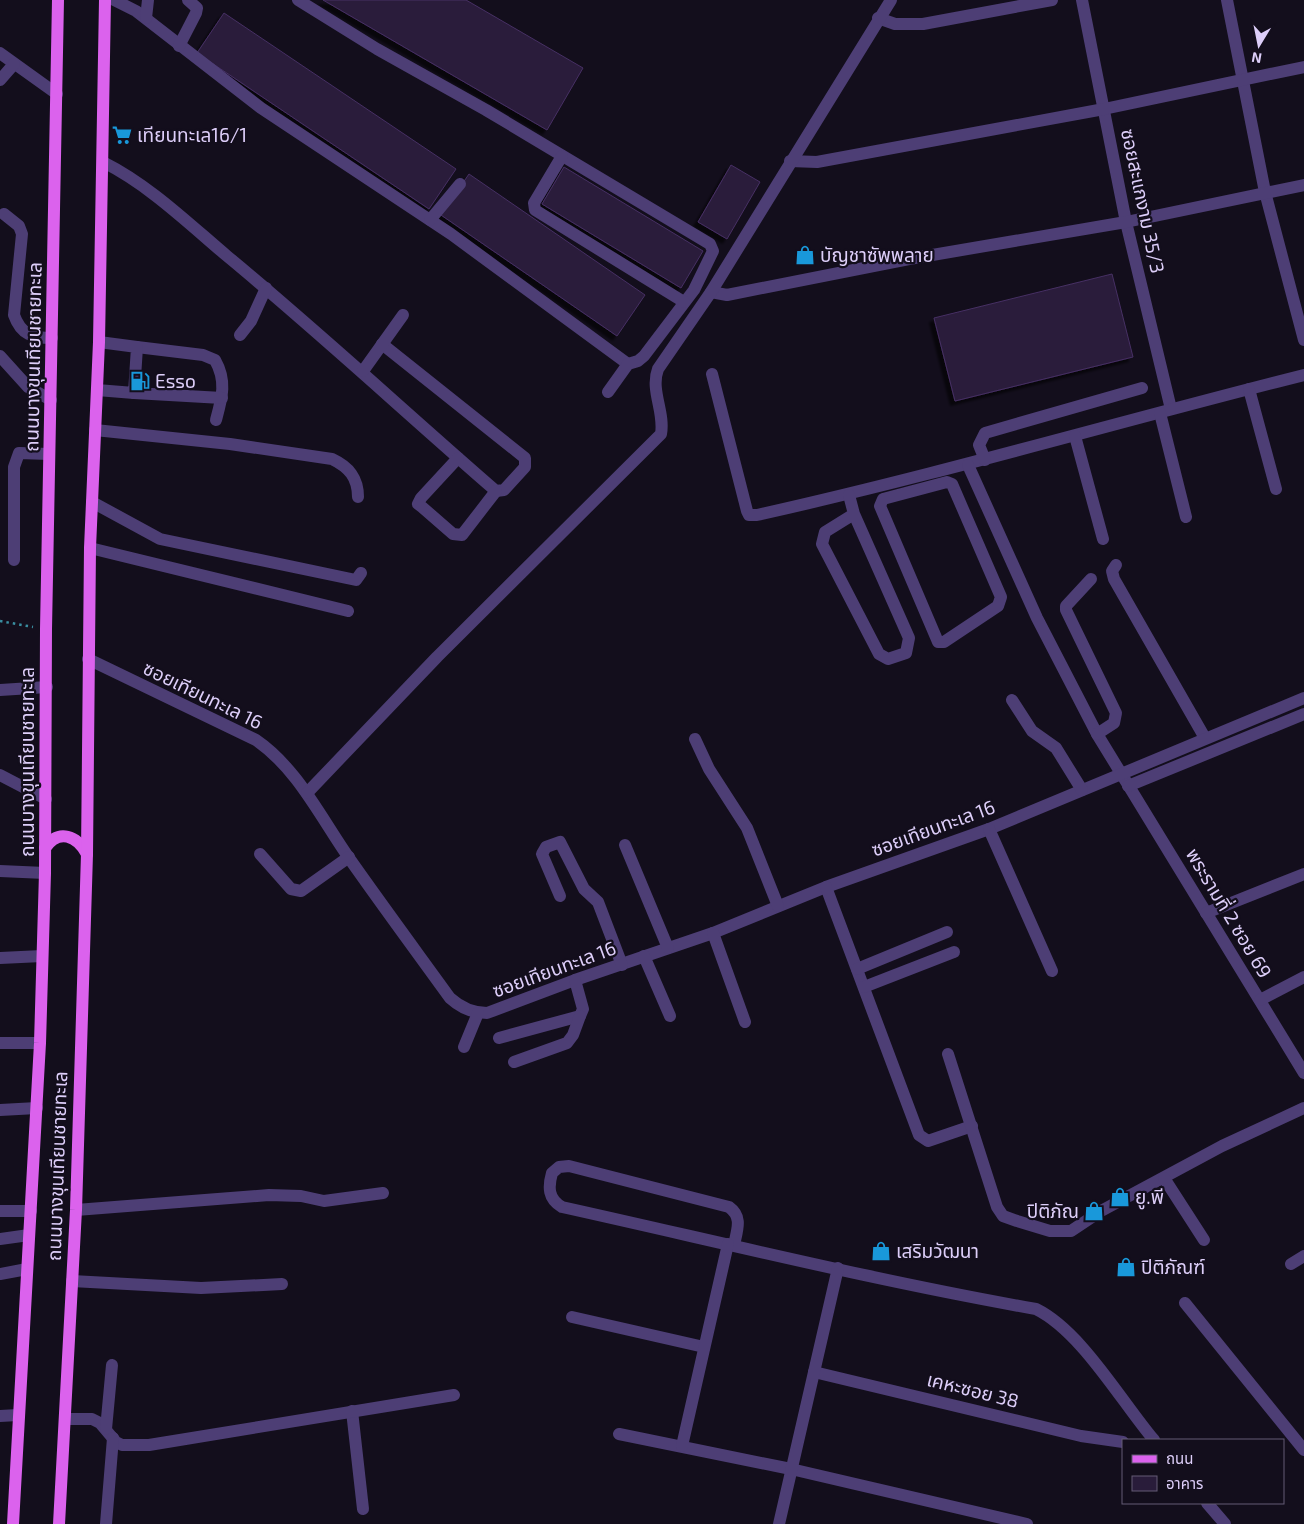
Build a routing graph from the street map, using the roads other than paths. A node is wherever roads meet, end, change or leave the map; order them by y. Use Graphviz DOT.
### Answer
graph roads {
  1 [pos="58,0"];
  2 [pos="105,0"];
  3 [pos="114,0"];
  4 [pos="148,0"];
  5 [pos="188,0"];
  6 [pos="298,0"];
  7 [pos="891,0"];
  8 [pos="1052,0"];
  9 [pos="1082,0"];
  10 [pos="1228,0"];
  11 [pos="146,18"];
  12 [pos="878,18"];
  13 [pos="179,46"];
  14 [pos="0,53"];
  15 [pos="14,64"];
  16 [pos="1304,67"];
  17 [pos="0,80"];
  18 [pos="1244,81"];
  19 [pos="57,94"];
  20 [pos="1104,109"];
  21 [pos="562,156"];
  22 [pos="790,161"];
  23 [pos="103,162"];
  24 [pos="460,184"];
  25 [pos="1304,185"];
  26 [pos="1265,192"];
  27 [pos="4,214"];
  28 [pos="430,220"];
  29 [pos="1126,222"];
  30 [pos="266,288"];
  31 [pos="711,292"];
  32 [pos="684,302"];
  33 [pos="403,315"];
  34 [pos="240,335"];
  35 [pos="52,338"];
  36 [pos="1304,340"];
  37 [pos="99,342"];
  38 [pos="382,344"];
  39 [pos="137,347"];
  40 [pos="1,359"];
  41 [pos="628,364"];
  42 [pos="363,371"];
  43 [pos="712,374"];
  44 [pos="1304,375"];
  45 [pos="1142,388"];
  46 [pos="1249,389"];
  47 [pos="97,390"];
  48 [pos="608,392"];
  49 [pos="134,393"];
  50 [pos="222,398"];
  51 [pos="51,400"];
  52 [pos="1165,411"];
  53 [pos="216,420"];
  54 [pos="95,430"];
  55 [pos="1075,436"];
  56 [pos="50,454"];
  57 [pos="458,458"];
  58 [pos="985,460"];
  59 [pos="968,465"];
  60 [pos="1276,489"];
  61 [pos="496,491"];
  62 [pos="849,494"];
  63 [pos="358,497"];
  64 [pos="92,502"];
  65 [pos="987,510"];
  66 [pos="854,514"];
  67 [pos="1186,517"];
  68 [pos="968,518"];
  69 [pos="1103,539"];
  70 [pos="90,548"];
  71 [pos="14,560"];
  72 [pos="1116,565"];
  73 [pos="361,573"];
  74 [pos="1091,579"];
  75 [pos="348,611"];
  76 [pos="88,660"];
  77 [pos="47,687"];
  78 [pos="0,690"];
  79 [pos="1304,698"];
  80 [pos="1012,700"];
  81 [pos="1304,714"];
  82 [pos="1097,734"];
  83 [pos="1205,738"];
  84 [pos="695,740"];
  85 [pos="1120,774"];
  86 [pos="0,775"];
  87 [pos="1128,786"];
  88 [pos="1082,790"];
  89 [pos="307,793"];
  90 [pos="46,799"];
  91 [pos="989,829"];
  92 [pos="625,845"];
  93 [pos="45,848"];
  94 [pos="87,854"];
  95 [pos="260,854"];
  96 [pos="349,858"];
  97 [pos="0,871"];
  98 [pos="45,873"];
  99 [pos="1304,874"];
  100 [pos="826,887"];
  101 [pos="560,896"];
  102 [pos="778,906"];
  103 [pos="1206,913"];
  104 [pos="946,932"];
  105 [pos="713,933"];
  106 [pos="668,948"];
  107 [pos="954,952"];
  108 [pos="42,956"];
  109 [pos="644,956"];
  110 [pos="0,958"];
  111 [pos="622,964"];
  112 [pos="858,969"];
  113 [pos="1052,971"];
  114 [pos="1304,978"];
  115 [pos="575,980"];
  116 [pos="864,987"];
  117 [pos="1260,1000"];
  118 [pos="478,1013"];
  119 [pos="580,1016"];
  120 [pos="670,1016"];
  121 [pos="745,1022"];
  122 [pos="499,1038"];
  123 [pos="0,1042"];
  124 [pos="40,1042"];
  125 [pos="464,1047"];
  126 [pos="948,1054"];
  127 [pos="514,1062"];
  128 [pos="1304,1073"];
  129 [pos="37,1108"];
  130 [pos="1304,1108"];
  131 [pos="0,1110"];
  132 [pos="972,1126"];
  133 [pos="1164,1178"];
  134 [pos="383,1193"];
  135 [pos="76,1210"];
  136 [pos="0,1211"];
  137 [pos="31,1211"];
  138 [pos="29,1235"];
  139 [pos="0,1239"];
  140 [pos="1204,1240"];
  141 [pos="731,1245"];
  142 [pos="1304,1256"];
  143 [pos="1291,1264"];
  144 [pos="838,1268"];
  145 [pos="27,1269"];
  146 [pos="0,1274"];
  147 [pos="72,1280"];
  148 [pos="282,1284"];
  149 [pos="1185,1303"];
  150 [pos="572,1317"];
  151 [pos="704,1347"];
  152 [pos="112,1365"];
  153 [pos="814,1372"];
  154 [pos="454,1395"];
  155 [pos="352,1411"];
  156 [pos="18,1415"];
  157 [pos="0,1416"];
  158 [pos="65,1419"];
  159 [pos="110,1434"];
  160 [pos="619,1434"];
  161 [pos="1149,1439"];
  162 [pos="1122,1442"];
  163 [pos="682,1446"];
  164 [pos="1304,1450"];
  165 [pos="791,1469"];
  166 [pos="1208,1504"];
  167 [pos="363,1510"];
  168 [pos="12,1524"];
  169 [pos="59,1524"];
  170 [pos="106,1524"];
  171 [pos="779,1524"];
  172 [pos="1027,1524"];
  173 [pos="1225,1524"];
  1 -- 19 [label="main road, ถนนบางขุนเทียนชายทะเล"];
  2 -- 23 [label="main road, ถนนบางขุนเทียนชายทะเล"];
  3 -- 11 [label="street"];
  4 -- 11 [label="street"];
  5 -- 13 [label="street"];
  6 -- 21 [label="street"];
  7 -- 12 [label="street"];
  8 -- 12 [label="street"];
  9 -- 20 [label="street, ซอยสะแกงาม 35/3"];
  10 -- 18 [label="street"];
  11 -- 13 [label="street"];
  12 -- 22 [label="street"];
  13 -- 28 [label="street"];
  14 -- 15 [label="street"];
  15 -- 17 [label="street"];
  15 -- 19 [label="street"];
  16 -- 18 [label="street"];
  18 -- 20 [label="street"];
  18 -- 26 [label="street"];
  19 -- 35 [label="main road, ถนนบางขุนเทียนชายทะเล"];
  20 -- 22 [label="street"];
  20 -- 29 [label="street, ซอยสะแกงาม 35/3"];
  21 -- 32 [label="street"];
  21 -- 32 [label="street"];
  22 -- 31 [label="street"];
  23 -- 30 [label="street"];
  23 -- 37 [label="main road, ถนนบางขุนเทียนชายทะเล"];
  24 -- 28 [label="street"];
  25 -- 26 [label="street"];
  26 -- 29 [label="street"];
  26 -- 36 [label="street"];
  27 -- 35 [label="street"];
  28 -- 41 [label="street"];
  29 -- 31 [label="street"];
  29 -- 52 [label="street, ซอยสะแกงาม 35/3"];
  30 -- 34 [label="street"];
  30 -- 42 [label="street"];
  31 -- 89 [label="street"];
  32 -- 41 [label="street"];
  33 -- 38 [label="street"];
  35 -- 51 [label="main road, ถนนบางขุนเทียนชายทะเล"];
  37 -- 39 [label="street"];
  37 -- 47 [label="main road, ถนนบางขุนเทียนชายทะเล"];
  38 -- 42 [label="street"];
  38 -- 61 [label="street"];
  39 -- 49 [label="street"];
  39 -- 50 [label="street"];
  40 -- 51 [label="street"];
  41 -- 48 [label="street"];
  42 -- 57 [label="street"];
  43 -- 62 [label="street"];
  44 -- 46 [label="street"];
  45 -- 58 [label="street"];
  46 -- 52 [label="street"];
  46 -- 60 [label="street"];
  47 -- 49 [label="street"];
  47 -- 54 [label="main road, ถนนบางขุนเทียนชายทะเล"];
  49 -- 50 [label="street"];
  50 -- 53 [label="street"];
  51 -- 56 [label="main road, ถนนบางขุนเทียนชายทะเล"];
  52 -- 55 [label="street"];
  52 -- 67 [label="street, ซอยสะแกงาม 35/3"];
  54 -- 63 [label="street"];
  54 -- 64 [label="main road, ถนนบางขุนเทียนชายทะเล"];
  55 -- 58 [label="street"];
  55 -- 69 [label="street"];
  56 -- 71 [label="street"];
  56 -- 77 [label="main road, ถนนบางขุนเทียนชายทะเล"];
  57 -- 61 [label="street"];
  57 -- 61 [label="street"];
  58 -- 59 [label="street"];
  59 -- 62 [label="street"];
  59 -- 65 [label="street, พระรามที่ 2 ซอย 69"];
  62 -- 66 [label="street"];
  64 -- 70 [label="main road, ถนนบางขุนเทียนชายทะเล"];
  64 -- 73 [label="street"];
  65 -- 68 [label="street"];
  65 -- 82 [label="street, พระรามที่ 2 ซอย 69"];
  66 -- 66 [label="street"];
  68 -- 68 [label="street"];
  70 -- 75 [label="street"];
  70 -- 76 [label="main road, ถนนบางขุนเทียนชายทะเล"];
  72 -- 83 [label="street"];
  74 -- 82 [label="street"];
  76 -- 89 [label="street, ซอยเทียนทะเล 16"];
  76 -- 94 [label="main road, ถนนบางขุนเทียนชายทะเล"];
  77 -- 78 [label="street"];
  77 -- 90 [label="main road, ถนนบางขุนเทียนชายทะเล"];
  79 -- 83 [label="street, ซอยเทียนทะเล 16"];
  80 -- 88 [label="street"];
  81 -- 87 [label="street"];
  82 -- 85 [label="street, พระรามที่ 2 ซอย 69"];
  83 -- 85 [label="street, ซอยเทียนทะเล 16"];
  84 -- 102 [label="street"];
  85 -- 87 [label="street, พระรามที่ 2 ซอย 69"];
  85 -- 88 [label="street, ซอยเทียนทะเล 16"];
  86 -- 90 [label="street"];
  87 -- 103 [label="street, พระรามที่ 2 ซอย 69"];
  88 -- 91 [label="street, ซอยเทียนทะเล 16"];
  89 -- 96 [label="street, ซอยเทียนทะเล 16"];
  90 -- 93 [label="main road, ถนนบางขุนเทียนชายทะเล"];
  91 -- 100 [label="street, ซอยเทียนทะเล 16"];
  91 -- 113 [label="street"];
  92 -- 106 [label="street"];
  93 -- 94 [label="main road"];
  93 -- 98 [label="main road, ถนนบางขุนเทียนชายทะเล"];
  94 -- 135 [label="main road, ถนนบางขุนเทียนชายทะเล"];
  95 -- 96 [label="street"];
  96 -- 118 [label="street, ซอยเทียนทะเล 16"];
  97 -- 98 [label="street"];
  98 -- 108 [label="main road, ถนนบางขุนเทียนชายทะเล"];
  99 -- 103 [label="street"];
  100 -- 102 [label="street, ซอยเทียนทะเล 16"];
  100 -- 112 [label="street"];
  101 -- 111 [label="street"];
  102 -- 105 [label="street, ซอยเทียนทะเล 16"];
  103 -- 117 [label="street, พระรามที่ 2 ซอย 69"];
  104 -- 112 [label="street"];
  105 -- 106 [label="street, ซอยเทียนทะเล 16"];
  105 -- 121 [label="street"];
  106 -- 109 [label="street, ซอยเทียนทะเล 16"];
  107 -- 116 [label="street"];
  108 -- 110 [label="street"];
  108 -- 124 [label="main road, ถนนบางขุนเทียนชายทะเล"];
  109 -- 111 [label="street, ซอยเทียนทะเล 16"];
  109 -- 120 [label="street"];
  111 -- 115 [label="street, ซอยเทียนทะเล 16"];
  112 -- 116 [label="street"];
  114 -- 117 [label="street"];
  115 -- 118 [label="street, ซอยเทียนทะเล 16"];
  115 -- 119 [label="street"];
  116 -- 132 [label="street"];
  117 -- 128 [label="street, พระรามที่ 2 ซอย 69"];
  118 -- 125 [label="street"];
  119 -- 122 [label="street"];
  119 -- 127 [label="street"];
  123 -- 124 [label="street"];
  124 -- 129 [label="main road, ถนนบางขุนเทียนชายทะเล"];
  126 -- 132 [label="street"];
  129 -- 131 [label="street"];
  129 -- 137 [label="main road, ถนนบางขุนเทียนชายทะเล"];
  130 -- 133 [label="street"];
  132 -- 133 [label="street"];
  133 -- 140 [label="street"];
  134 -- 135 [label="street"];
  135 -- 147 [label="main road, ถนนบางขุนเทียนชายทะเล"];
  136 -- 137 [label="street"];
  137 -- 138 [label="main road, ถนนบางขุนเทียนชายทะเล"];
  138 -- 139 [label="street"];
  138 -- 145 [label="main road, ถนนบางขุนเทียนชายทะเล"];
  141 -- 141 [label="street"];
  141 -- 144 [label="street"];
  141 -- 151 [label="street"];
  142 -- 143 [label="street"];
  144 -- 153 [label="street"];
  144 -- 161 [label="street"];
  145 -- 146 [label="street"];
  145 -- 156 [label="main road, ถนนบางขุนเทียนชายทะเล"];
  147 -- 148 [label="street"];
  147 -- 158 [label="main road, ถนนบางขุนเทียนชายทะเล"];
  149 -- 164 [label="street"];
  150 -- 151 [label="street"];
  151 -- 163 [label="street"];
  152 -- 159 [label="street"];
  153 -- 162 [label="street, เคหะซอย 38"];
  153 -- 165 [label="street"];
  154 -- 155 [label="street"];
  155 -- 159 [label="street"];
  155 -- 167 [label="street"];
  156 -- 157 [label="street"];
  156 -- 168 [label="main road, ถนนบางขุนเทียนชายทะเล"];
  158 -- 159 [label="street"];
  158 -- 169 [label="main road, ถนนบางขุนเทียนชายทะเล"];
  159 -- 170 [label="street"];
  160 -- 163 [label="street"];
  163 -- 165 [label="street"];
  165 -- 171 [label="street"];
  165 -- 172 [label="street"];
  166 -- 173 [label="street"];
}
